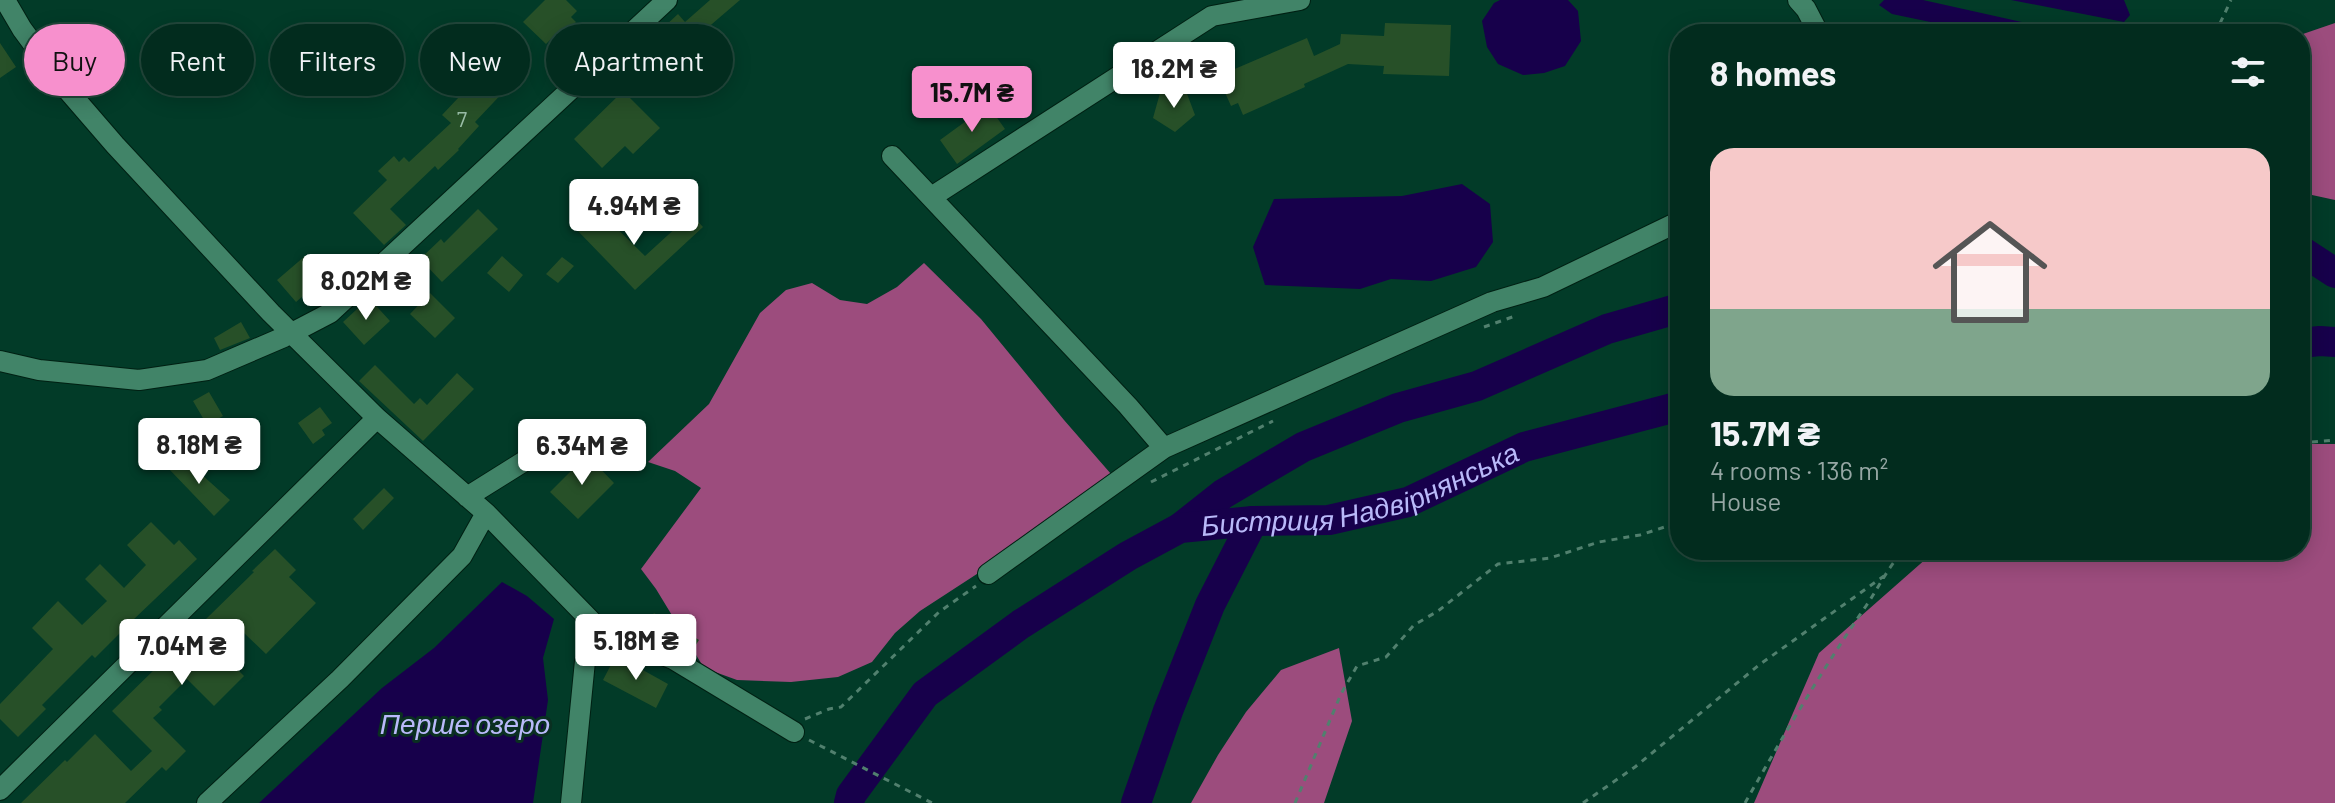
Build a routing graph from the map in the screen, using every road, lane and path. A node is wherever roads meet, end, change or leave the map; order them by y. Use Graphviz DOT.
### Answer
graph roads {
  1 [pos="5,0"];
  2 [pos="667,0"];
  3 [pos="1300,0"];
  4 [pos="1798,0"];
  5 [pos="2231,0"];
  6 [pos="1206,8"];
  7 [pos="1814,24"];
  8 [pos="2220,24"];
  9 [pos="892,156"];
  10 [pos="933,196"];
  11 [pos="1670,226"];
  12 [pos="1519,314"];
  13 [pos="1473,331"];
  14 [pos="292,333"];
  15 [pos="0,361"];
  16 [pos="377,418"];
  17 [pos="1275,420"];
  18 [pos="2335,440"];
  19 [pos="555,442"];
  20 [pos="2310,442"];
  21 [pos="1164,448"];
  22 [pos="1148,483"];
  23 [pos="467,497"];
  24 [pos="486,513"];
  25 [pos="1670,525"];
  26 [pos="1895,560"];
  27 [pos="1884,576"];
  28 [pos="986,577"];
  29 [pos="599,629"];
  30 [pos="799,726"];
  31 [pos="0,790"];
  32 [pos="207,803"];
  33 [pos="571,803"];
  34 [pos="932,803"];
  35 [pos="1295,803"];
  36 [pos="1583,803"];
  37 [pos="1745,803"];
  1 -- 14 [label="street"];
  2 -- 14 [label="street"];
  3 -- 6 [label="street"];
  4 -- 7 [label="street"];
  5 -- 8 [label="path"];
  6 -- 10 [label="street"];
  9 -- 10 [label="street"];
  10 -- 21 [label="street"];
  11 -- 21 [label="street"];
  12 -- 13 [label="path"];
  14 -- 15 [label="street"];
  14 -- 16 [label="street"];
  16 -- 23 [label="street"];
  16 -- 31 [label="street"];
  17 -- 22 [label="path"];
  18 -- 20 [label="path"];
  19 -- 23 [label="street"];
  21 -- 28 [label="street"];
  23 -- 24 [label="street"];
  24 -- 29 [label="street"];
  24 -- 32 [label="street"];
  25 -- 35 [label="path"];
  26 -- 27 [label="path"];
  27 -- 36 [label="path"];
  27 -- 37 [label="path"];
  28 -- 30 [label="path"];
  29 -- 30 [label="street"];
  29 -- 33 [label="street"];
  30 -- 34 [label="path"];
}
